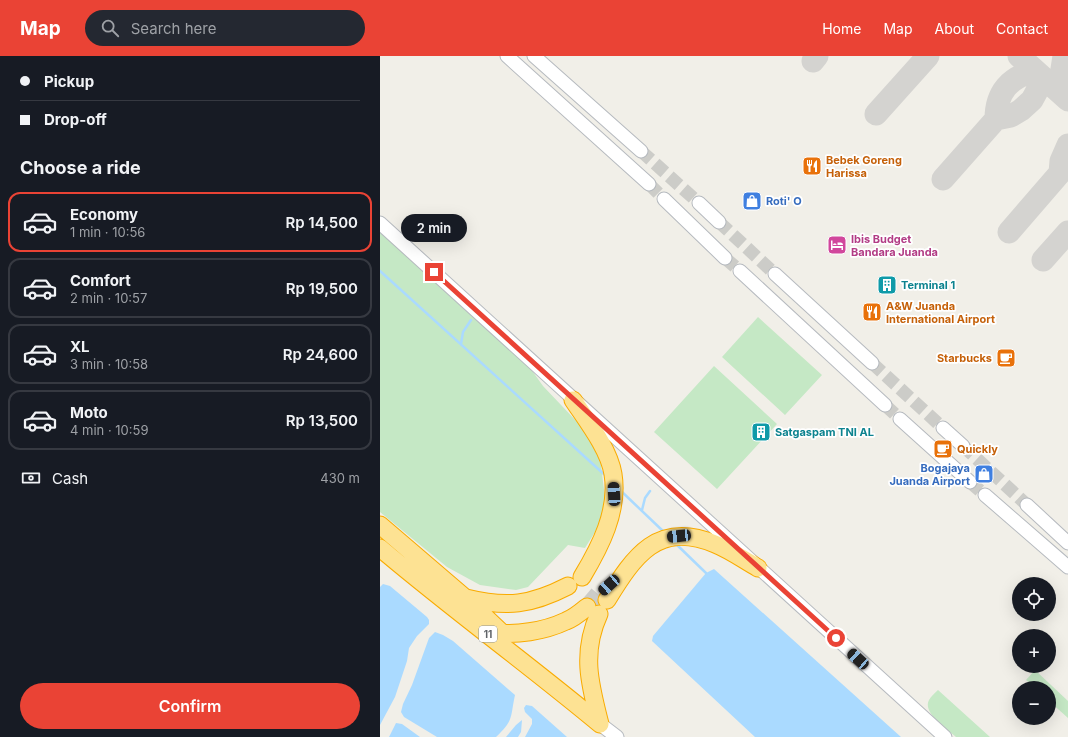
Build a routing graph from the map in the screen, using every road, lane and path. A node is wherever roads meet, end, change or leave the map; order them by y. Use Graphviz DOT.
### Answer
graph roads {
  1 [pos="508,56"];
  2 [pos="534,56"];
  3 [pos="641,151"];
  4 [pos="648,184"];
  5 [pos="664,198"];
  6 [pos="699,203"];
  7 [pos="719,222"];
  8 [pos="380,223"];
  9 [pos="725,258"];
  10 [pos="740,271"];
  11 [pos="775,274"];
  12 [pos="872,363"];
  13 [pos="573,400"];
  14 [pos="885,406"];
  15 [pos="900,419"];
  16 [pos="943,428"];
  17 [pos="963,446"];
  18 [pos="970,482"];
  19 [pos="985,495"];
  20 [pos="1027,505"];
  21 [pos="380,525"];
  22 [pos="1068,543"];
  23 [pos="380,548"];
  24 [pos="1068,567"];
  25 [pos="758,568"];
  26 [pos="464,597"];
  27 [pos="598,604"];
  28 [pos="484,631"];
  29 [pos="504,634"];
  30 [pos="551,683"];
  31 [pos="600,724"];
  32 [pos="617,737"];
  33 [pos="945,737"];
  1 -- 4 [label="street"];
  2 -- 3 [label="street"];
  5 -- 9 [label="street"];
  6 -- 7 [label="street"];
  8 -- 13 [label="street"];
  10 -- 14 [label="street"];
  11 -- 12 [label="street"];
  13 -- 25 [label="street"];
  13 -- 26 [label="highway"];
  15 -- 18 [label="street"];
  16 -- 17 [label="street"];
  19 -- 24 [label="street"];
  20 -- 22 [label="street"];
  21 -- 26 [label="highway, 11"];
  23 -- 28 [label="highway, 11"];
  25 -- 27 [label="highway"];
  25 -- 33 [label="street"];
  26 -- 29 [label="highway, 11"];
  27 -- 29 [label="highway"];
  27 -- 31 [label="highway"];
  28 -- 29 [label="highway"];
  28 -- 30 [label="highway, 11"];
  29 -- 30 [label="highway, 11"];
  30 -- 31 [label="highway, 11"];
  31 -- 32 [label="street"];
}
